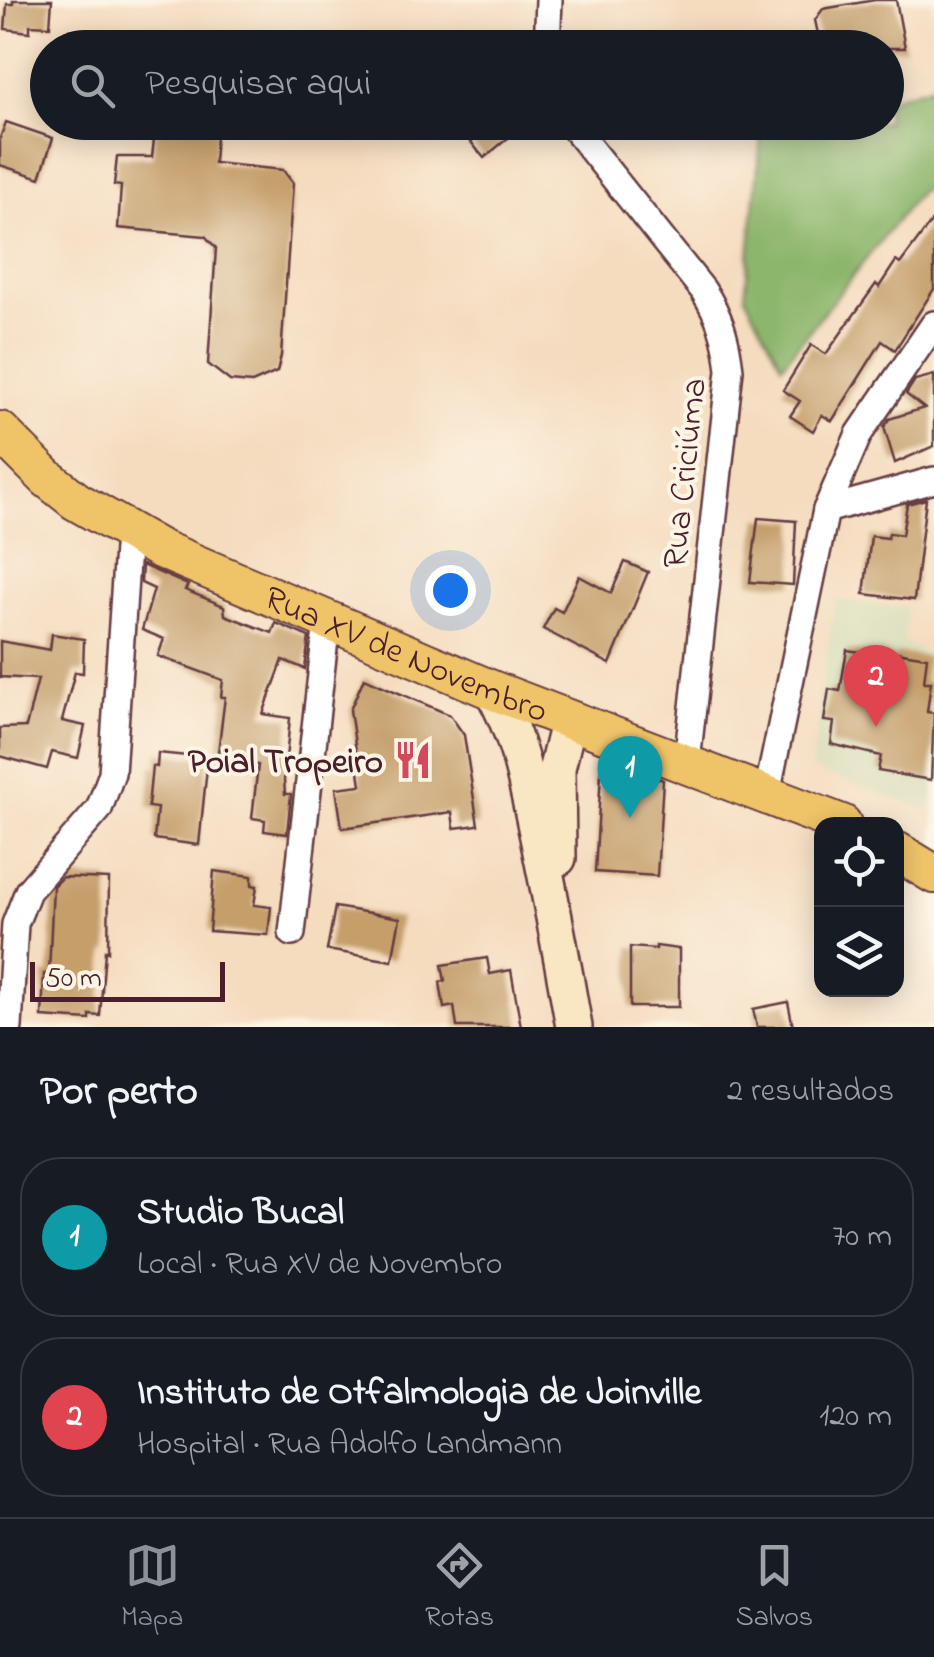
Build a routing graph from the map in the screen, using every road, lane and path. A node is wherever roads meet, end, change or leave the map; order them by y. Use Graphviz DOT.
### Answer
graph roads {
  1 [pos="548,0"];
  2 [pos="547,30"];
  3 [pos="582,140"];
  4 [pos="934,324"];
  5 [pos="0,431"];
  6 [pos="934,480"];
  7 [pos="826,510"];
  8 [pos="128,533"];
  9 [pos="327,620"];
  10 [pos="492,690"];
  11 [pos="569,718"];
  12 [pos="687,762"];
  13 [pos="768,793"];
  14 [pos="825,817"];
  15 [pos="904,856"];
  16 [pos="934,874"];
  17 [pos="292,933"];
  18 [pos="558,934"];
  19 [pos="9,1027"];
  20 [pos="574,1027"];
  1 -- 2 [label="street"];
  3 -- 12 [label="street, Rua Criciúma"];
  4 -- 7 [label="street"];
  5 -- 8 [label="main road, Rua XV de Novembro"];
  6 -- 7 [label="street"];
  7 -- 13 [label="street"];
  8 -- 9 [label="main road, Rua XV de Novembro"];
  8 -- 19 [label="street"];
  9 -- 10 [label="main road, Rua XV de Novembro"];
  9 -- 17 [label="street"];
  10 -- 11 [label="main road, Rua XV de Novembro"];
  10 -- 18 [label="street"];
  11 -- 12 [label="main road, Rua XV de Novembro"];
  11 -- 18 [label="street"];
  12 -- 13 [label="main road, Rua XV de Novembro"];
  13 -- 14 [label="main road, Rua XV de Novembro"];
  15 -- 16 [label="main road"];
  18 -- 20 [label="street"];
}
